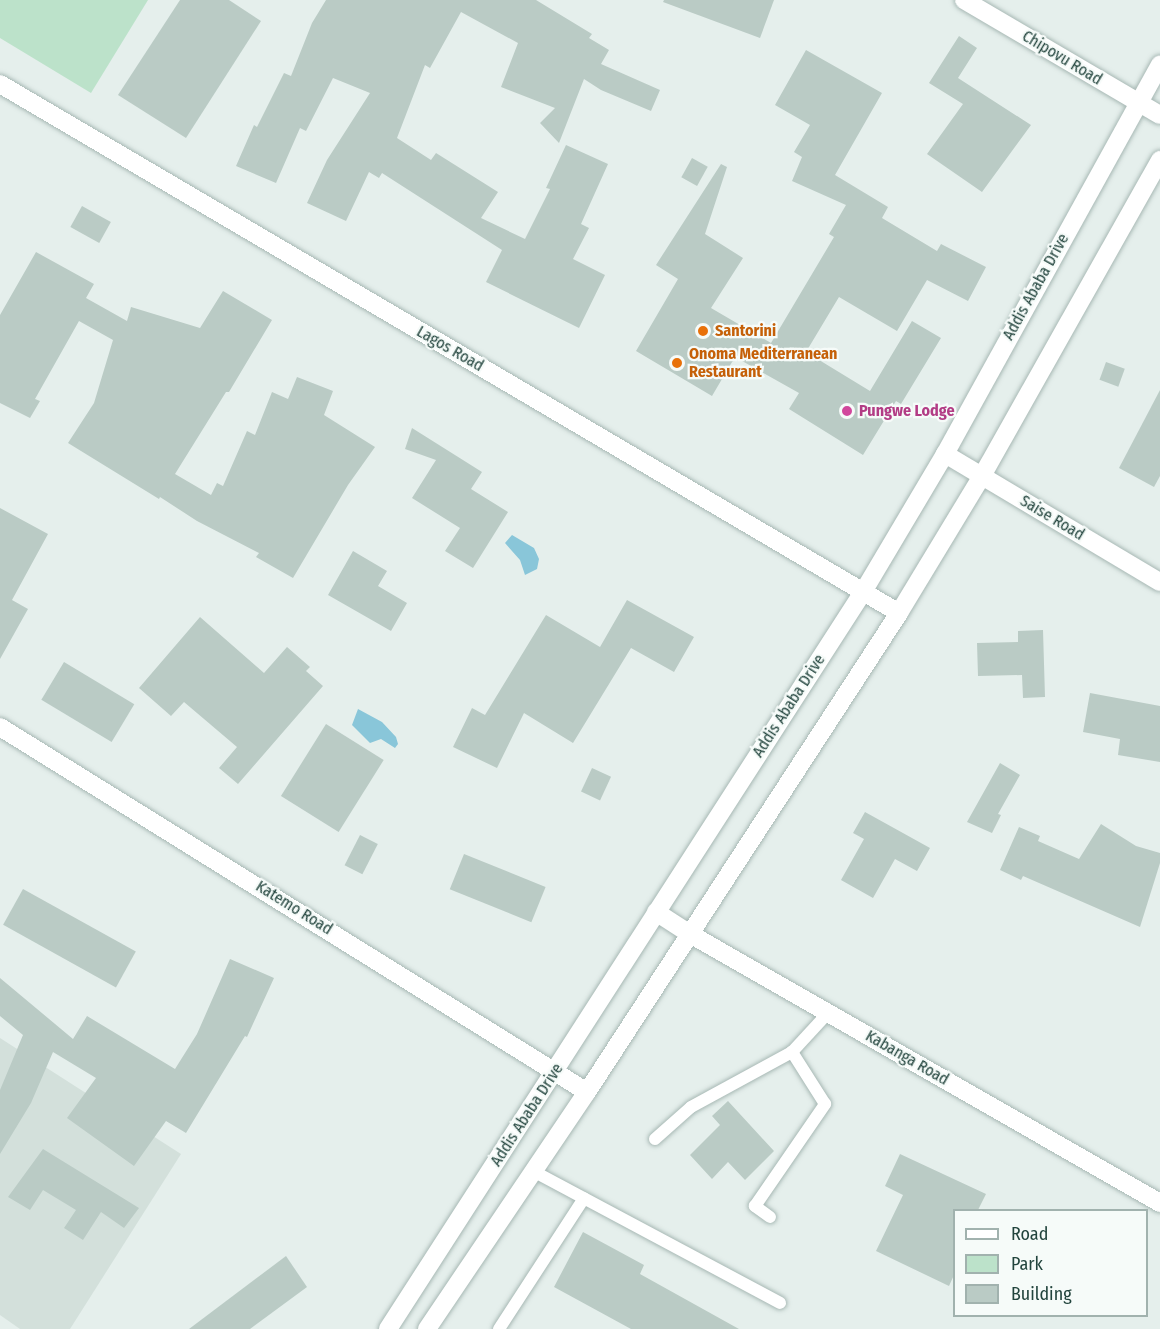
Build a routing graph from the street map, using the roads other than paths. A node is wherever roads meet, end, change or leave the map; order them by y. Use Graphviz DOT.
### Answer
graph roads {
  1 [pos="964,0"];
  2 [pos="1160,64"];
  3 [pos="0,84"];
  4 [pos="1137,102"];
  5 [pos="1160,116"];
  6 [pos="1160,160"];
  7 [pos="945,454"];
  8 [pos="982,476"];
  9 [pos="1160,582"];
  10 [pos="863,592"];
  11 [pos="899,613"];
  12 [pos="0,727"];
  13 [pos="656,912"];
  14 [pos="690,934"];
  15 [pos="828,1013"];
  16 [pos="792,1052"];
  17 [pos="556,1071"];
  18 [pos="587,1092"];
  19 [pos="655,1139"];
  20 [pos="533,1171"];
  21 [pos="584,1198"];
  22 [pos="1160,1203"];
  23 [pos="770,1217"];
  24 [pos="780,1303"];
  25 [pos="388,1329"];
  26 [pos="428,1329"];
  27 [pos="499,1329"];
  1 -- 4 [label="main road, Chipovu Road"];
  2 -- 4 [label="main road, Addis Ababa Drive"];
  3 -- 10 [label="main road, Lagos Road"];
  4 -- 5 [label="main road, Chipovu Road"];
  4 -- 7 [label="main road, Addis Ababa Drive"];
  6 -- 8 [label="main road"];
  7 -- 8 [label="main road, Saise Road"];
  7 -- 10 [label="main road, Addis Ababa Drive"];
  8 -- 9 [label="main road, Saise Road"];
  8 -- 11 [label="main road"];
  10 -- 11 [label="main road, Lagos Road"];
  10 -- 13 [label="main road, Addis Ababa Drive"];
  11 -- 14 [label="main road"];
  12 -- 17 [label="main road, Katemo Road"];
  13 -- 14 [label="main road, Kabanga Road"];
  13 -- 17 [label="main road, Addis Ababa Drive"];
  14 -- 15 [label="main road, Kabanga Road"];
  14 -- 18 [label="main road"];
  15 -- 16 [label="lane"];
  15 -- 22 [label="main road, Kabanga Road"];
  16 -- 19 [label="lane"];
  16 -- 23 [label="lane"];
  17 -- 18 [label="main road, Katemo Road"];
  17 -- 25 [label="main road, Addis Ababa Drive"];
  18 -- 20 [label="main road"];
  20 -- 21 [label="lane"];
  20 -- 26 [label="main road"];
  21 -- 24 [label="lane"];
  21 -- 27 [label="lane"];
}
